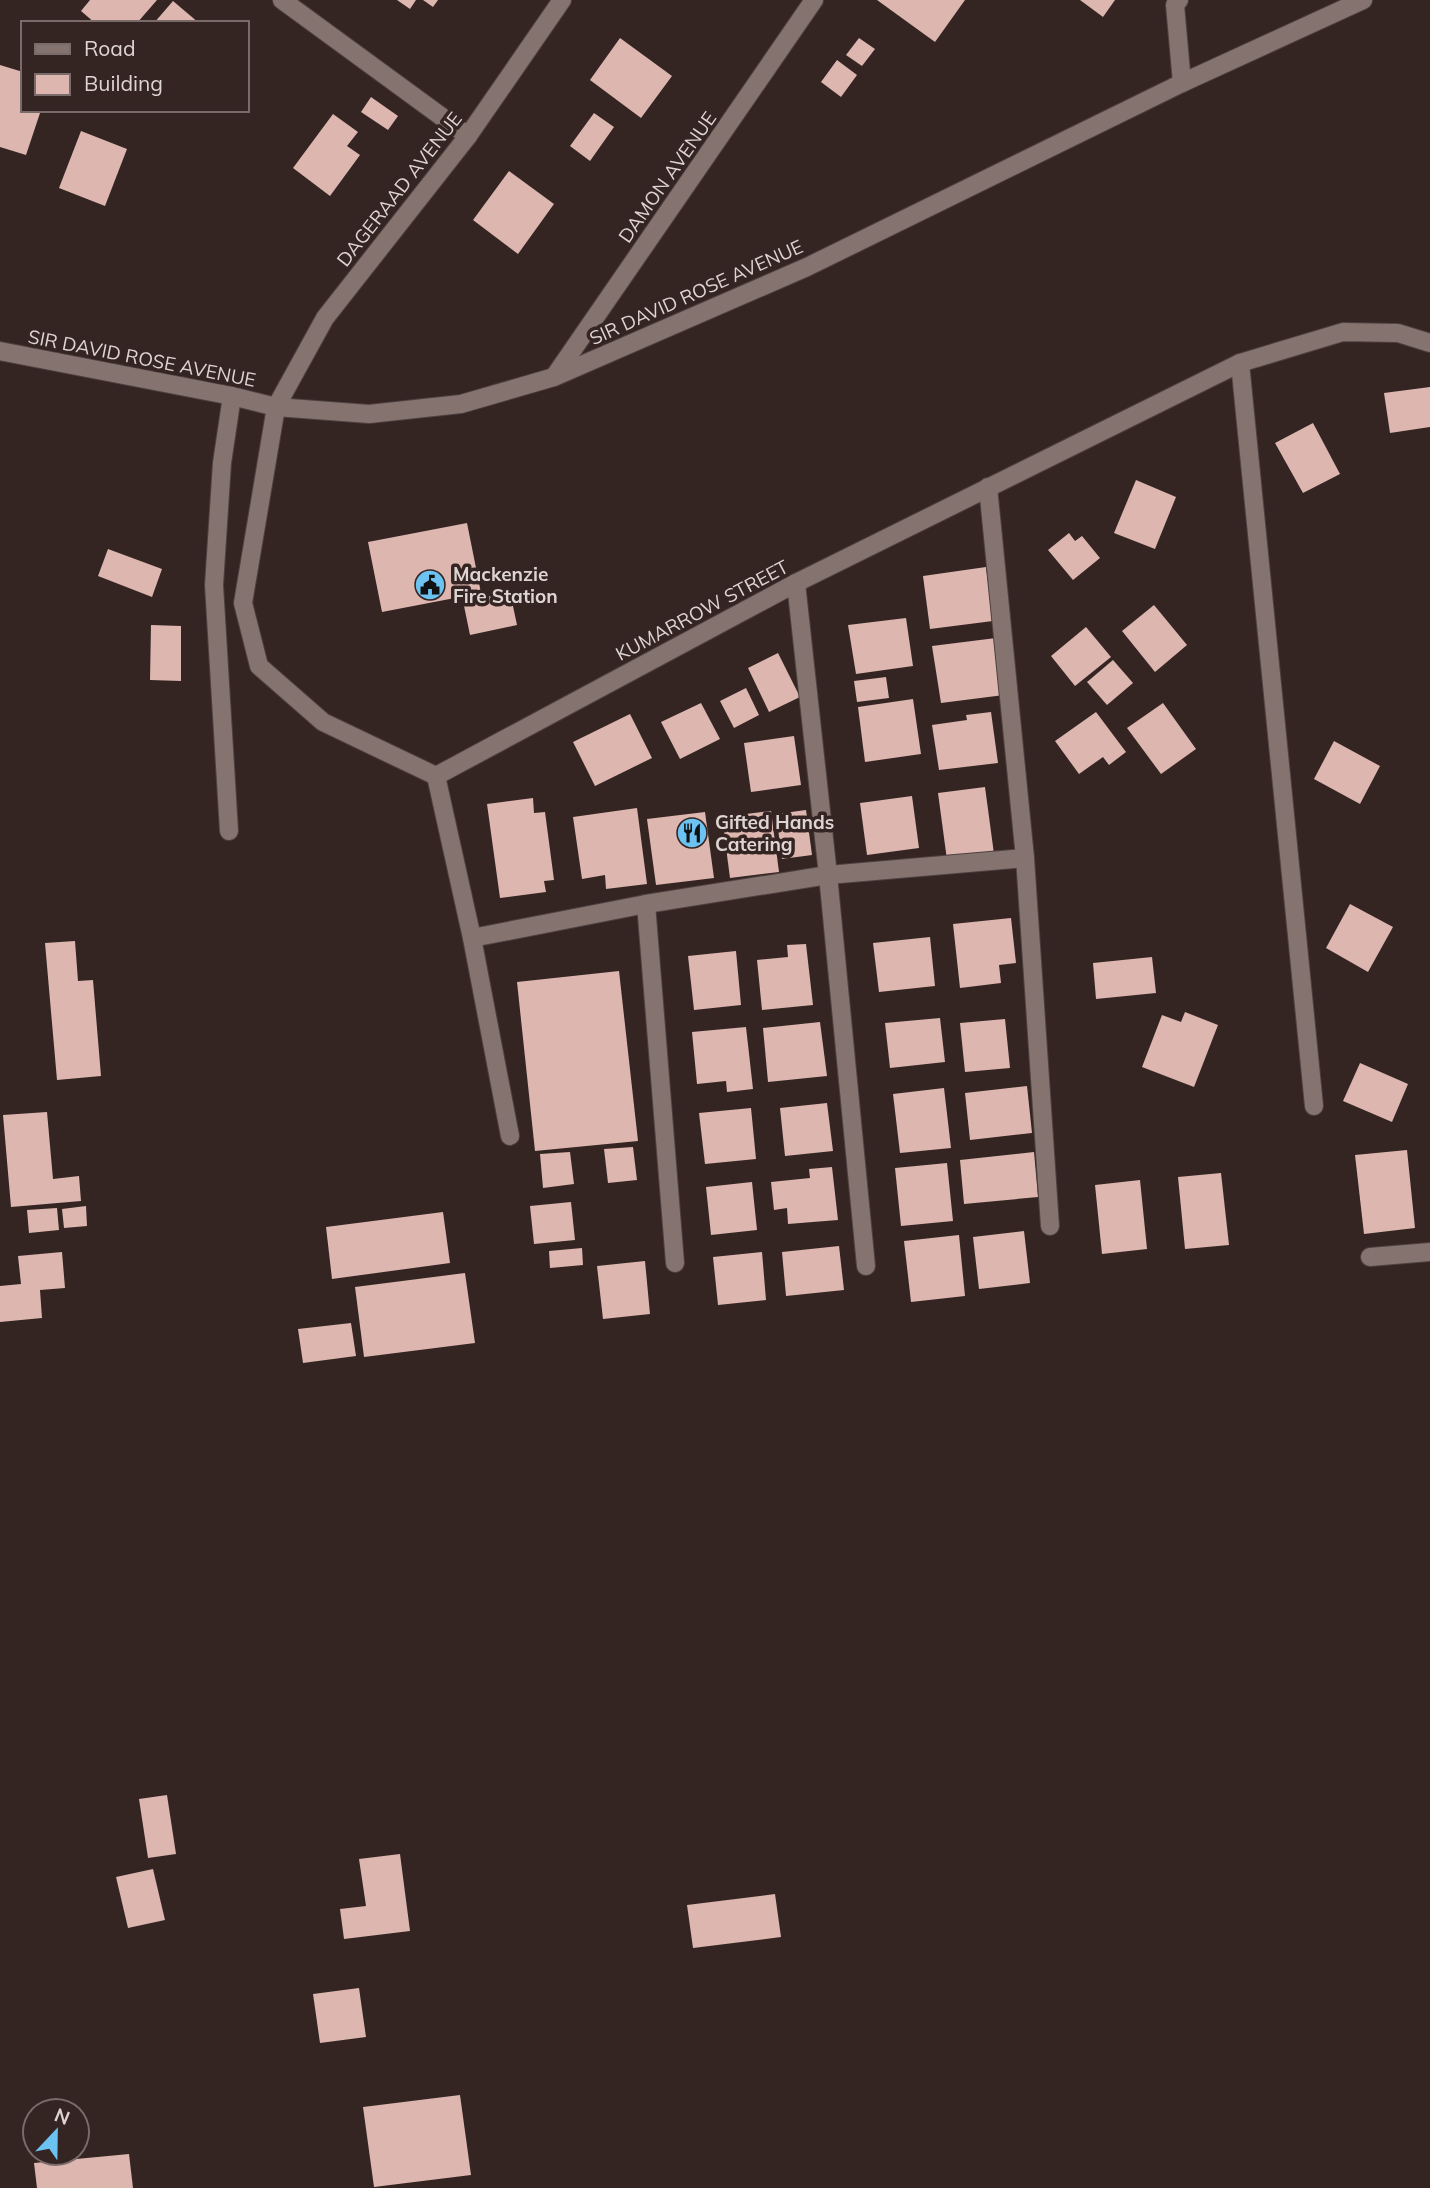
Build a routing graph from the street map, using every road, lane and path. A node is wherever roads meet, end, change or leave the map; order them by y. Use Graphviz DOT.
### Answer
graph roads {
  1 [pos="282,0"];
  2 [pos="562,0"];
  3 [pos="814,0"];
  4 [pos="1179,0"];
  5 [pos="1363,0"];
  6 [pos="1182,83"];
  7 [pos="468,136"];
  8 [pos="1430,343"];
  9 [pos="0,351"];
  10 [pos="1240,363"];
  11 [pos="554,377"];
  12 [pos="232,396"];
  13 [pos="276,407"];
  14 [pos="988,487"];
  15 [pos="796,583"];
  16 [pos="436,776"];
  17 [pos="229,831"];
  18 [pos="1025,858"];
  19 [pos="828,875"];
  20 [pos="646,904"];
  21 [pos="472,937"];
  22 [pos="1314,1106"];
  23 [pos="510,1136"];
  24 [pos="1049,1226"];
  25 [pos="1430,1252"];
  26 [pos="1370,1257"];
  27 [pos="675,1263"];
  28 [pos="866,1266"];
  1 -- 7 [label="street"];
  2 -- 7 [label="street, DAGERAAD AVENUE"];
  3 -- 11 [label="street, DAMON AVENUE"];
  4 -- 6 [label="street"];
  5 -- 6 [label="street, SIR DAVID ROSE AVENUE"];
  6 -- 11 [label="street, SIR DAVID ROSE AVENUE"];
  7 -- 13 [label="street, DAGERAAD AVENUE"];
  8 -- 10 [label="street, KUMARROW STREET"];
  9 -- 12 [label="street, SIR DAVID ROSE AVENUE"];
  10 -- 14 [label="street, KUMARROW STREET"];
  10 -- 22 [label="street"];
  11 -- 13 [label="street, SIR DAVID ROSE AVENUE"];
  12 -- 13 [label="street, SIR DAVID ROSE AVENUE"];
  12 -- 17 [label="street"];
  13 -- 16 [label="street"];
  14 -- 15 [label="street, KUMARROW STREET"];
  14 -- 18 [label="street"];
  15 -- 16 [label="street, KUMARROW STREET"];
  15 -- 19 [label="street"];
  16 -- 21 [label="street"];
  18 -- 19 [label="street"];
  18 -- 24 [label="street"];
  19 -- 20 [label="street"];
  19 -- 28 [label="street"];
  20 -- 21 [label="street"];
  20 -- 27 [label="street"];
  21 -- 23 [label="street"];
  25 -- 26 [label="street"];
}
